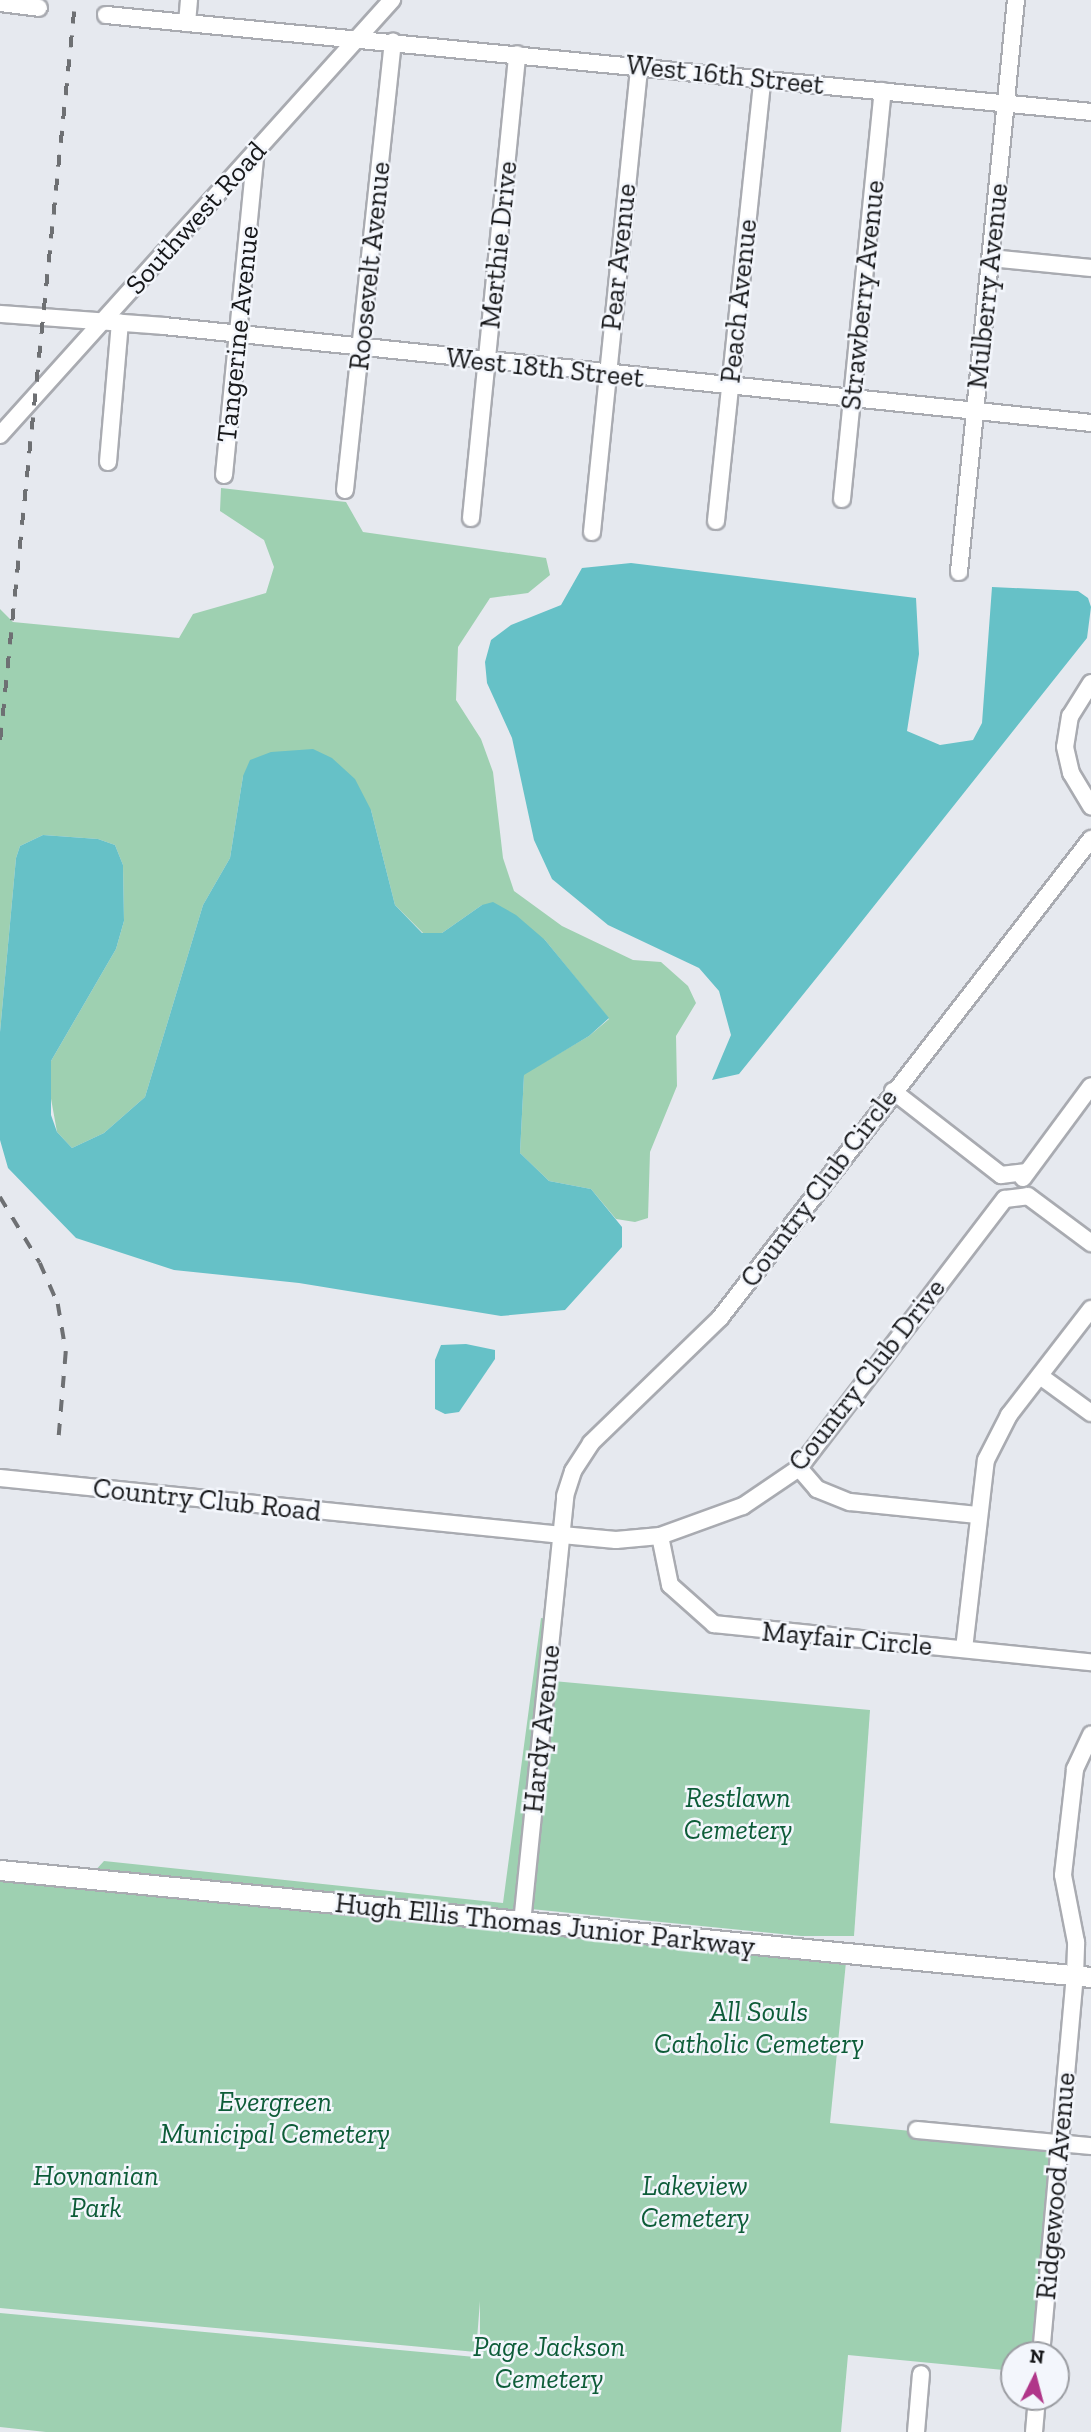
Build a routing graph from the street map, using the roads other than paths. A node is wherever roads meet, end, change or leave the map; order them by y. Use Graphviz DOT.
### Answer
graph roads {
  1 [pos="189,0"];
  2 [pos="392,0"];
  3 [pos="1016,0"];
  4 [pos="0,3"];
  5 [pos="39,8"];
  6 [pos="106,15"];
  7 [pos="187,23"];
  8 [pos="358,38"];
  9 [pos="393,42"];
  10 [pos="517,54"];
  11 [pos="639,67"];
  12 [pos="762,80"];
  13 [pos="883,91"];
  14 [pos="1007,104"];
  15 [pos="1091,112"];
  16 [pos="256,150"];
  17 [pos="991,258"];
  18 [pos="1091,268"];
  19 [pos="0,314"];
  20 [pos="102,323"];
  21 [pos="121,323"];
  22 [pos="239,336"];
  23 [pos="362,349"];
  24 [pos="487,362"];
  25 [pos="608,374"];
  26 [pos="731,387"];
  27 [pos="853,400"];
  28 [pos="975,413"];
  29 [pos="1091,423"];
  30 [pos="0,435"];
  31 [pos="108,462"];
  32 [pos="225,475"];
  33 [pos="345,490"];
  34 [pos="842,499"];
  35 [pos="471,518"];
  36 [pos="716,520"];
  37 [pos="592,532"];
  38 [pos="959,572"];
  39 [pos="1091,683"];
  40 [pos="1091,806"];
  41 [pos="1091,839"];
  42 [pos="1091,1086"];
  43 [pos="893,1091"];
  44 [pos="1015,1185"];
  45 [pos="1091,1243"];
  46 [pos="1091,1310"];
  47 [pos="1040,1376"];
  48 [pos="1091,1413"];
  49 [pos="799,1468"];
  50 [pos="0,1478"];
  51 [pos="977,1515"];
  52 [pos="413,1521"];
  53 [pos="562,1535"];
  54 [pos="660,1535"];
  55 [pos="964,1649"];
  56 [pos="1091,1662"];
  57 [pos="1091,1734"];
  58 [pos="0,1870"];
  59 [pos="522,1923"];
  60 [pos="1083,1976"];
  61 [pos="917,2130"];
  62 [pos="1060,2143"];
  63 [pos="1091,2146"];
  64 [pos="1042,2341"];
  65 [pos="921,2374"];
  66 [pos="1036,2411"];
  67 [pos="916,2432"];
  68 [pos="1034,2432"];
  1 -- 7 [label="street"];
  2 -- 8 [label="street, Southwest Road"];
  3 -- 14 [label="street, Mulberry Avenue"];
  4 -- 5 [label="street"];
  6 -- 7 [label="street, West 16th Street"];
  7 -- 8 [label="street, West 16th Street"];
  8 -- 9 [label="street, West 16th Street"];
  8 -- 16 [label="street, Southwest Road"];
  9 -- 10 [label="street, West 16th Street"];
  9 -- 23 [label="street, Roosevelt Avenue"];
  10 -- 11 [label="street, West 16th Street"];
  10 -- 24 [label="street, Merthie Drive"];
  11 -- 12 [label="street, West 16th Street"];
  11 -- 25 [label="street, Pear Avenue"];
  12 -- 13 [label="street, West 16th Street"];
  12 -- 26 [label="street, Peach Avenue"];
  13 -- 14 [label="street, West 16th Street"];
  13 -- 27 [label="street, Strawberry Avenue"];
  14 -- 15 [label="street, West 16th Street"];
  14 -- 17 [label="street, Mulberry Avenue"];
  16 -- 20 [label="street, Southwest Road"];
  16 -- 22 [label="street, Tangerine Avenue"];
  17 -- 18 [label="street"];
  17 -- 28 [label="street, Mulberry Avenue"];
  19 -- 20 [label="street, West 18th Street"];
  20 -- 21 [label="street, West 18th Street"];
  20 -- 30 [label="street, Southwest Road"];
  21 -- 22 [label="street, West 18th Street"];
  21 -- 31 [label="street"];
  22 -- 23 [label="street, West 18th Street"];
  22 -- 32 [label="street, Tangerine Avenue"];
  23 -- 24 [label="street, West 18th Street"];
  23 -- 33 [label="street, Roosevelt Avenue"];
  24 -- 25 [label="street, West 18th Street"];
  24 -- 35 [label="street, Merthie Drive"];
  25 -- 26 [label="street, West 18th Street"];
  25 -- 37 [label="street, Pear Avenue"];
  26 -- 27 [label="street, West 18th Street"];
  26 -- 36 [label="street, Peach Avenue"];
  27 -- 28 [label="street, West 18th Street"];
  27 -- 34 [label="street, Strawberry Avenue"];
  28 -- 29 [label="street, West 18th Street"];
  28 -- 38 [label="street, Mulberry Avenue"];
  39 -- 40 [label="street"];
  41 -- 43 [label="street, Country Club Circle"];
  42 -- 44 [label="street, Country Club Drive"];
  43 -- 44 [label="street"];
  43 -- 53 [label="street, Country Club Circle"];
  44 -- 45 [label="street"];
  44 -- 49 [label="street, Country Club Drive"];
  46 -- 47 [label="street"];
  47 -- 48 [label="street"];
  47 -- 51 [label="street"];
  49 -- 51 [label="street"];
  49 -- 54 [label="street, Country Club Drive"];
  50 -- 52 [label="street, Country Club Road"];
  51 -- 55 [label="street"];
  52 -- 53 [label="street, Country Club Drive"];
  53 -- 54 [label="street, Country Club Drive"];
  53 -- 59 [label="street, Hardy Avenue"];
  54 -- 55 [label="street, Mayfair Circle"];
  55 -- 56 [label="street, Mayfair Circle"];
  57 -- 60 [label="street, Ridgewood Avenue"];
  58 -- 59 [label="main road, Hugh Ellis Thomas Junior Parkway"];
  59 -- 60 [label="main road, Hugh Ellis Thomas Junior Parkway"];
  60 -- 62 [label="street, Ridgewood Avenue"];
  61 -- 62 [label="street"];
  62 -- 63 [label="street"];
  62 -- 64 [label="street, Ridgewood Avenue"];
  65 -- 67 [label="street"];
  66 -- 68 [label="street"];
}
